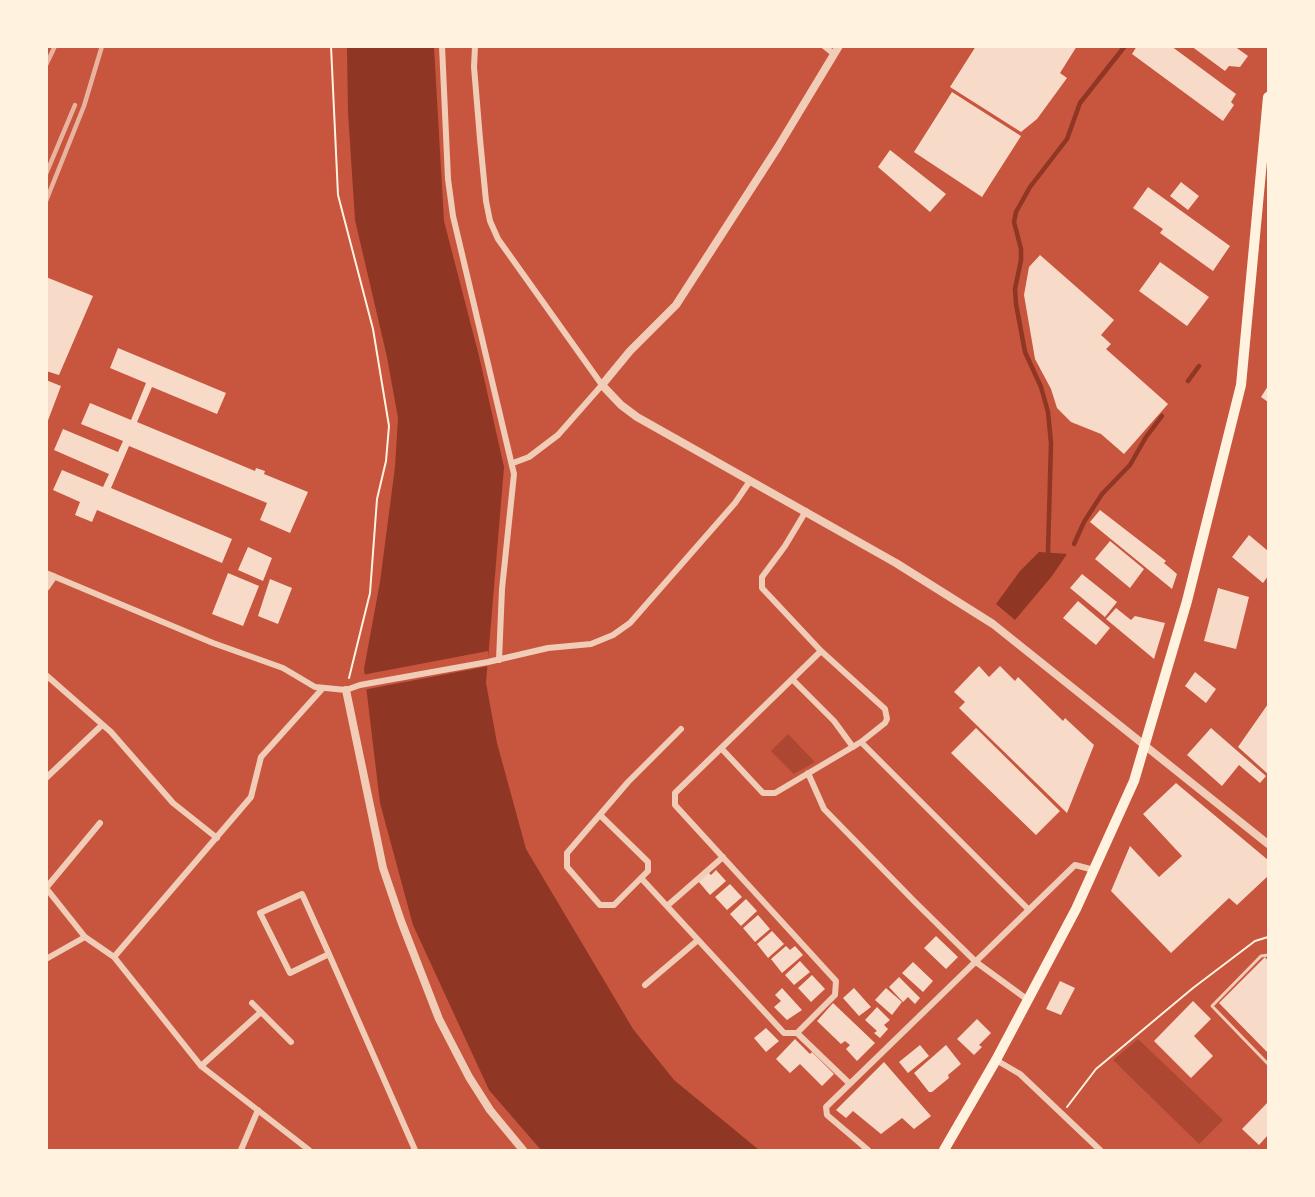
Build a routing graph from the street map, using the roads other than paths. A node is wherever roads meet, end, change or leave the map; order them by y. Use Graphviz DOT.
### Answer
graph roads {
  1 [pos="442,46"];
  2 [pos="475,46"];
  3 [pos="824,46"];
  4 [pos="837,50"];
  5 [pos="1269,97"];
  6 [pos="602,385"];
  7 [pos="513,463"];
  8 [pos="750,481"];
  9 [pos="806,512"];
  10 [pos="50,575"];
  11 [pos="46,587"];
  12 [pos="821,651"];
  13 [pos="499,660"];
  14 [pos="46,675"];
  15 [pos="792,679"];
  16 [pos="323,688"];
  17 [pos="346,690"];
  18 [pos="102,725"];
  19 [pos="681,729"];
  20 [pos="861,742"];
  21 [pos="1144,746"];
  22 [pos="853,747"];
  23 [pos="722,748"];
  24 [pos="808,773"];
  25 [pos="46,778"];
  26 [pos="600,815"];
  27 [pos="100,823"];
  28 [pos="217,838"];
  29 [pos="1269,844"];
  30 [pos="723,857"];
  31 [pos="1094,870"];
  32 [pos="641,878"];
  33 [pos="46,888"];
  34 [pos="667,906"];
  35 [pos="1029,910"];
  36 [pos="85,937"];
  37 [pos="698,940"];
  38 [pos="329,954"];
  39 [pos="1269,954"];
  40 [pos="114,957"];
  41 [pos="46,959"];
  42 [pos="976,962"];
  43 [pos="645,985"];
  44 [pos="1028,1000"];
  45 [pos="252,1003"];
  46 [pos="261,1012"];
  47 [pos="797,1033"];
  48 [pos="291,1042"];
  49 [pos="996,1060"];
  50 [pos="1269,1064"];
  51 [pos="201,1066"];
  52 [pos="850,1084"];
  53 [pos="258,1110"];
  54 [pos="299,1142"];
  55 [pos="241,1150"];
  56 [pos="293,1150"];
  57 [pos="309,1150"];
  58 [pos="415,1150"];
  59 [pos="523,1150"];
  60 [pos="868,1150"];
  61 [pos="944,1150"];
  62 [pos="1100,1150"];
  1 -- 7 [label="street"];
  2 -- 6 [label="street"];
  3 -- 4 [label="street"];
  4 -- 6 [label="street"];
  5 -- 21 [label="highway"];
  6 -- 7 [label="street"];
  6 -- 8 [label="street"];
  7 -- 13 [label="street"];
  8 -- 9 [label="street"];
  8 -- 13 [label="street"];
  9 -- 12 [label="street"];
  9 -- 21 [label="street"];
  10 -- 11 [label="street"];
  10 -- 16 [label="street"];
  12 -- 15 [label="street"];
  12 -- 20 [label="street"];
  13 -- 17 [label="street"];
  14 -- 18 [label="street"];
  15 -- 22 [label="street"];
  15 -- 23 [label="street"];
  16 -- 17 [label="street"];
  16 -- 28 [label="street"];
  17 -- 59 [label="street"];
  18 -- 25 [label="street"];
  18 -- 28 [label="street"];
  19 -- 26 [label="street"];
  20 -- 22 [label="street"];
  20 -- 35 [label="street"];
  21 -- 29 [label="street"];
  21 -- 31 [label="highway"];
  22 -- 24 [label="street"];
  23 -- 24 [label="street"];
  23 -- 30 [label="street"];
  24 -- 42 [label="street"];
  26 -- 32 [label="street"];
  26 -- 32 [label="street"];
  27 -- 33 [label="street"];
  28 -- 40 [label="street"];
  30 -- 34 [label="street"];
  30 -- 47 [label="street"];
  31 -- 35 [label="street"];
  31 -- 44 [label="highway"];
  32 -- 34 [label="street"];
  33 -- 36 [label="street"];
  34 -- 37 [label="street"];
  35 -- 42 [label="street"];
  36 -- 40 [label="street"];
  36 -- 41 [label="street"];
  37 -- 43 [label="street"];
  37 -- 47 [label="street"];
  38 -- 38 [label="street"];
  38 -- 58 [label="street"];
  39 -- 50 [label="lane"];
  40 -- 51 [label="street"];
  42 -- 44 [label="street"];
  42 -- 52 [label="street"];
  44 -- 49 [label="highway"];
  45 -- 46 [label="street"];
  46 -- 48 [label="street"];
  46 -- 51 [label="street"];
  47 -- 52 [label="street"];
  49 -- 61 [label="highway"];
  49 -- 62 [label="street"];
  51 -- 53 [label="street"];
  52 -- 60 [label="street"];
  53 -- 54 [label="street"];
  53 -- 55 [label="street"];
  54 -- 56 [label="street"];
  54 -- 57 [label="street"];
}
